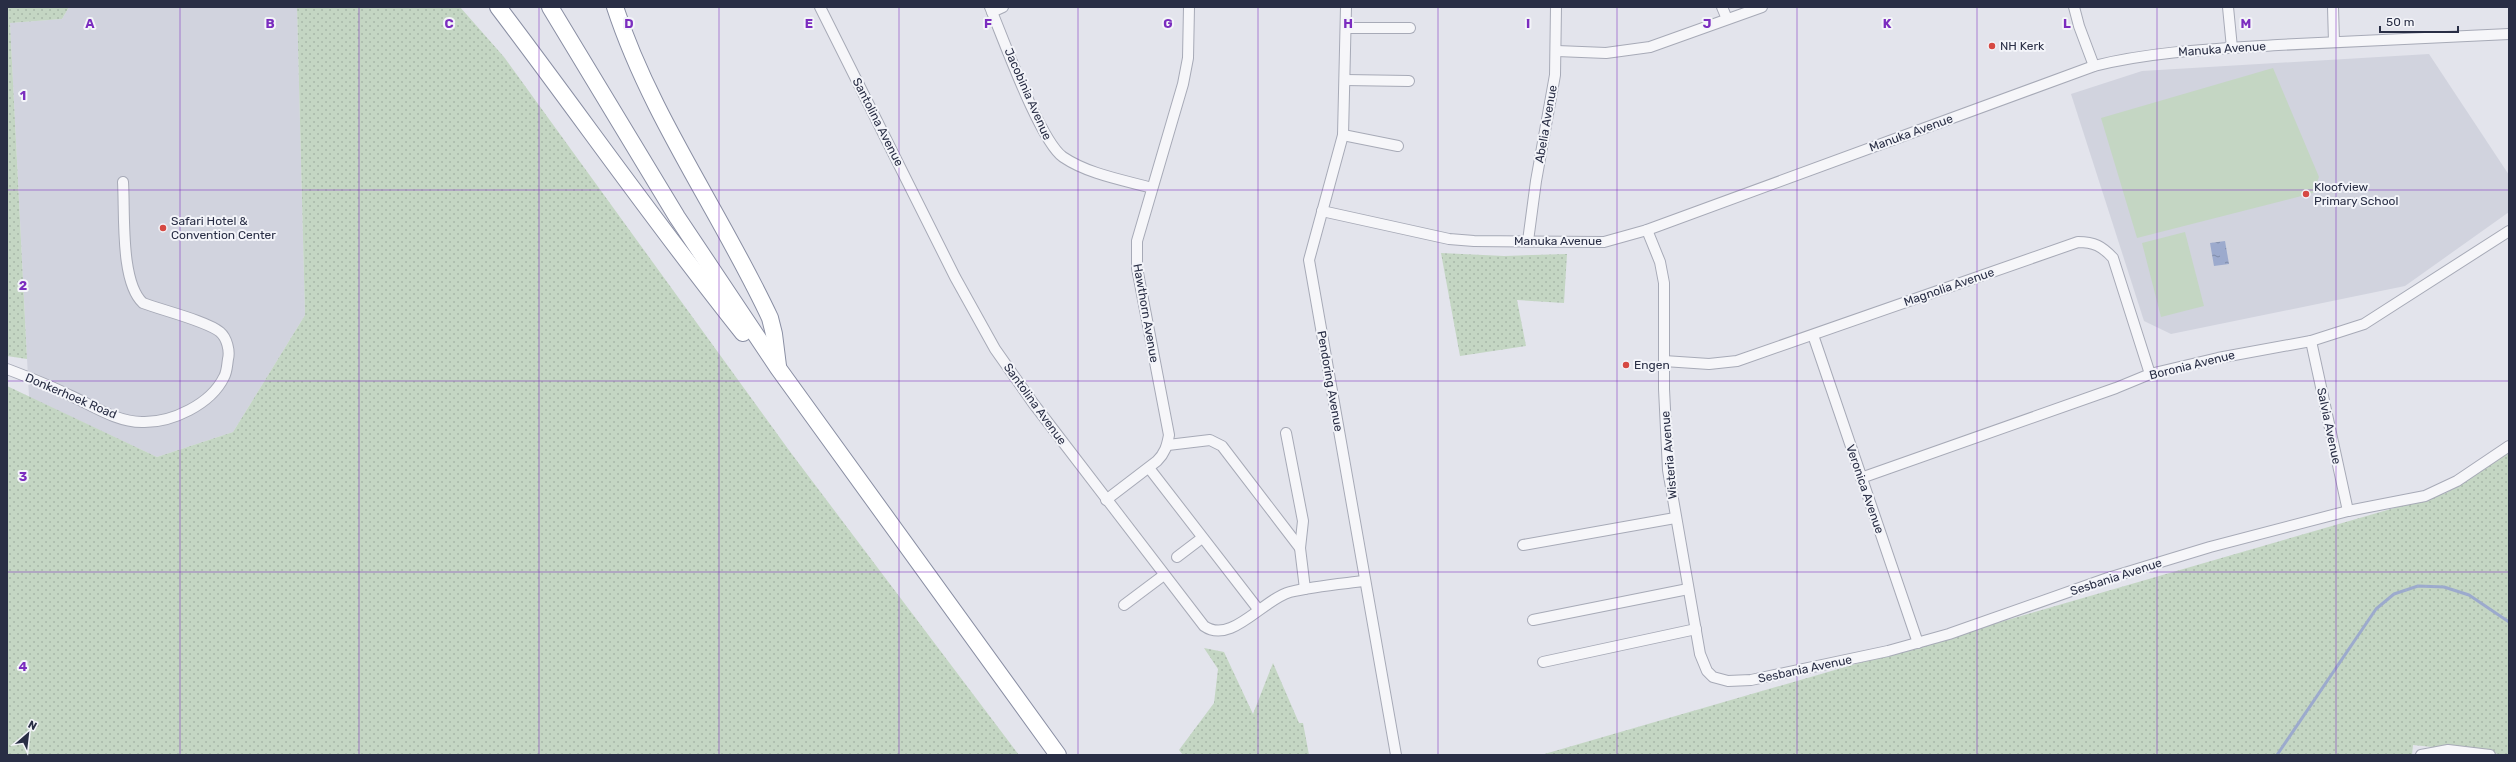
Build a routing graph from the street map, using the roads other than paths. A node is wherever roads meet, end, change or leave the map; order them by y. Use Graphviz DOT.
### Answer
graph roads {
  1 [pos="498,7"];
  2 [pos="550,7"];
  3 [pos="615,7"];
  4 [pos="820,7"];
  5 [pos="1003,7"];
  6 [pos="1189,7"];
  7 [pos="1346,7"];
  8 [pos="1556,7"];
  9 [pos="1722,7"];
  10 [pos="1762,7"];
  11 [pos="2074,7"];
  12 [pos="2228,7"];
  13 [pos="2333,7"];
  14 [pos="991,9"];
  15 [pos="1727,19"];
  16 [pos="1346,28"];
  17 [pos="1410,28"];
  18 [pos="2509,34"];
  19 [pos="2334,42"];
  20 [pos="2232,48"];
  21 [pos="1556,51"];
  22 [pos="2094,66"];
  23 [pos="1345,80"];
  24 [pos="1409,81"];
  25 [pos="1343,135"];
  26 [pos="1398,146"];
  27 [pos="123,182"];
  28 [pos="1152,188"];
  29 [pos="1322,212"];
  30 [pos="1647,230"];
  31 [pos="2509,230"];
  32 [pos="1528,241"];
  33 [pos="1813,335"];
  34 [pos="2311,341"];
  35 [pos="1664,361"];
  36 [pos="778,368"];
  37 [pos="7,369"];
  38 [pos="2150,374"];
  39 [pos="1286,432"];
  40 [pos="1168,445"];
  41 [pos="2509,446"];
  42 [pos="1149,468"];
  43 [pos="1861,478"];
  44 [pos="1106,500"];
  45 [pos="2348,511"];
  46 [pos="1675,518"];
  47 [pos="1202,538"];
  48 [pos="1523,545"];
  49 [pos="1300,548"];
  50 [pos="1177,557"];
  51 [pos="1164,575"];
  52 [pos="1364,581"];
  53 [pos="1688,589"];
  54 [pos="1305,590"];
  55 [pos="1124,605"];
  56 [pos="1258,609"];
  57 [pos="1533,620"];
  58 [pos="1696,630"];
  59 [pos="1918,643"];
  60 [pos="1543,662"];
  61 [pos="1713,677"];
  62 [pos="2422,754"];
  63 [pos="1058,755"];
  64 [pos="1396,755"];
  65 [pos="2490,755"];
  1 -- 36 [label="highway"];
  2 -- 36 [label="highway"];
  3 -- 36 [label="highway"];
  4 -- 44 [label="street, Santolina Avenue"];
  5 -- 14 [label="street"];
  6 -- 28 [label="street, Hawthorn Avenue"];
  7 -- 16 [label="street, Pendoring Avenue"];
  8 -- 21 [label="street, Abelia Avenue"];
  9 -- 15 [label="street"];
  10 -- 15 [label="street"];
  11 -- 22 [label="street"];
  12 -- 20 [label="street"];
  13 -- 19 [label="street"];
  14 -- 28 [label="street, Jacobinia Avenue"];
  15 -- 21 [label="street"];
  16 -- 17 [label="street"];
  16 -- 23 [label="street, Pendoring Avenue"];
  18 -- 19 [label="street, Manuka Avenue"];
  19 -- 20 [label="street, Manuka Avenue"];
  20 -- 22 [label="street, Manuka Avenue"];
  21 -- 32 [label="street, Abelia Avenue"];
  22 -- 30 [label="street, Manuka Avenue"];
  23 -- 24 [label="street"];
  23 -- 25 [label="street, Pendoring Avenue"];
  25 -- 26 [label="street"];
  25 -- 29 [label="street, Pendoring Avenue"];
  27 -- 37 [label="street, Donkerhoek Road"];
  28 -- 40 [label="street, Hawthorn Avenue"];
  29 -- 32 [label="street, Manuka Avenue"];
  29 -- 52 [label="street, Pendoring Avenue"];
  30 -- 32 [label="street, Manuka Avenue"];
  30 -- 35 [label="street, Wisteria Avenue"];
  31 -- 34 [label="street, Boronia Avenue"];
  33 -- 35 [label="street, Magnolia Avenue"];
  33 -- 38 [label="street, Magnolia Avenue"];
  33 -- 43 [label="street, Veronica Avenue"];
  34 -- 38 [label="street, Boronia Avenue"];
  34 -- 45 [label="street, Salvia Avenue"];
  35 -- 46 [label="street, Wisteria Avenue"];
  36 -- 63 [label="highway"];
  38 -- 43 [label="street, Boronia Avenue"];
  39 -- 49 [label="street"];
  40 -- 42 [label="street"];
  40 -- 49 [label="street"];
  41 -- 45 [label="street, Sesbania Avenue"];
  42 -- 44 [label="street"];
  42 -- 47 [label="street"];
  43 -- 59 [label="street, Veronica Avenue"];
  44 -- 51 [label="street, Santolina Avenue"];
  45 -- 59 [label="street, Sesbania Avenue"];
  46 -- 48 [label="street"];
  46 -- 53 [label="street, Wisteria Avenue"];
  47 -- 50 [label="street"];
  47 -- 56 [label="street"];
  49 -- 54 [label="street"];
  51 -- 55 [label="street"];
  51 -- 56 [label="street, Santolina Avenue"];
  52 -- 54 [label="street, Santolina Avenue"];
  52 -- 64 [label="street, Pendoring Avenue"];
  53 -- 57 [label="street"];
  53 -- 58 [label="street, Wisteria Avenue"];
  54 -- 56 [label="street, Santolina Avenue"];
  58 -- 60 [label="street"];
  58 -- 61 [label="street, Wisteria Avenue"];
  59 -- 61 [label="street, Sesbania Avenue"];
  62 -- 65 [label="street"];
}
